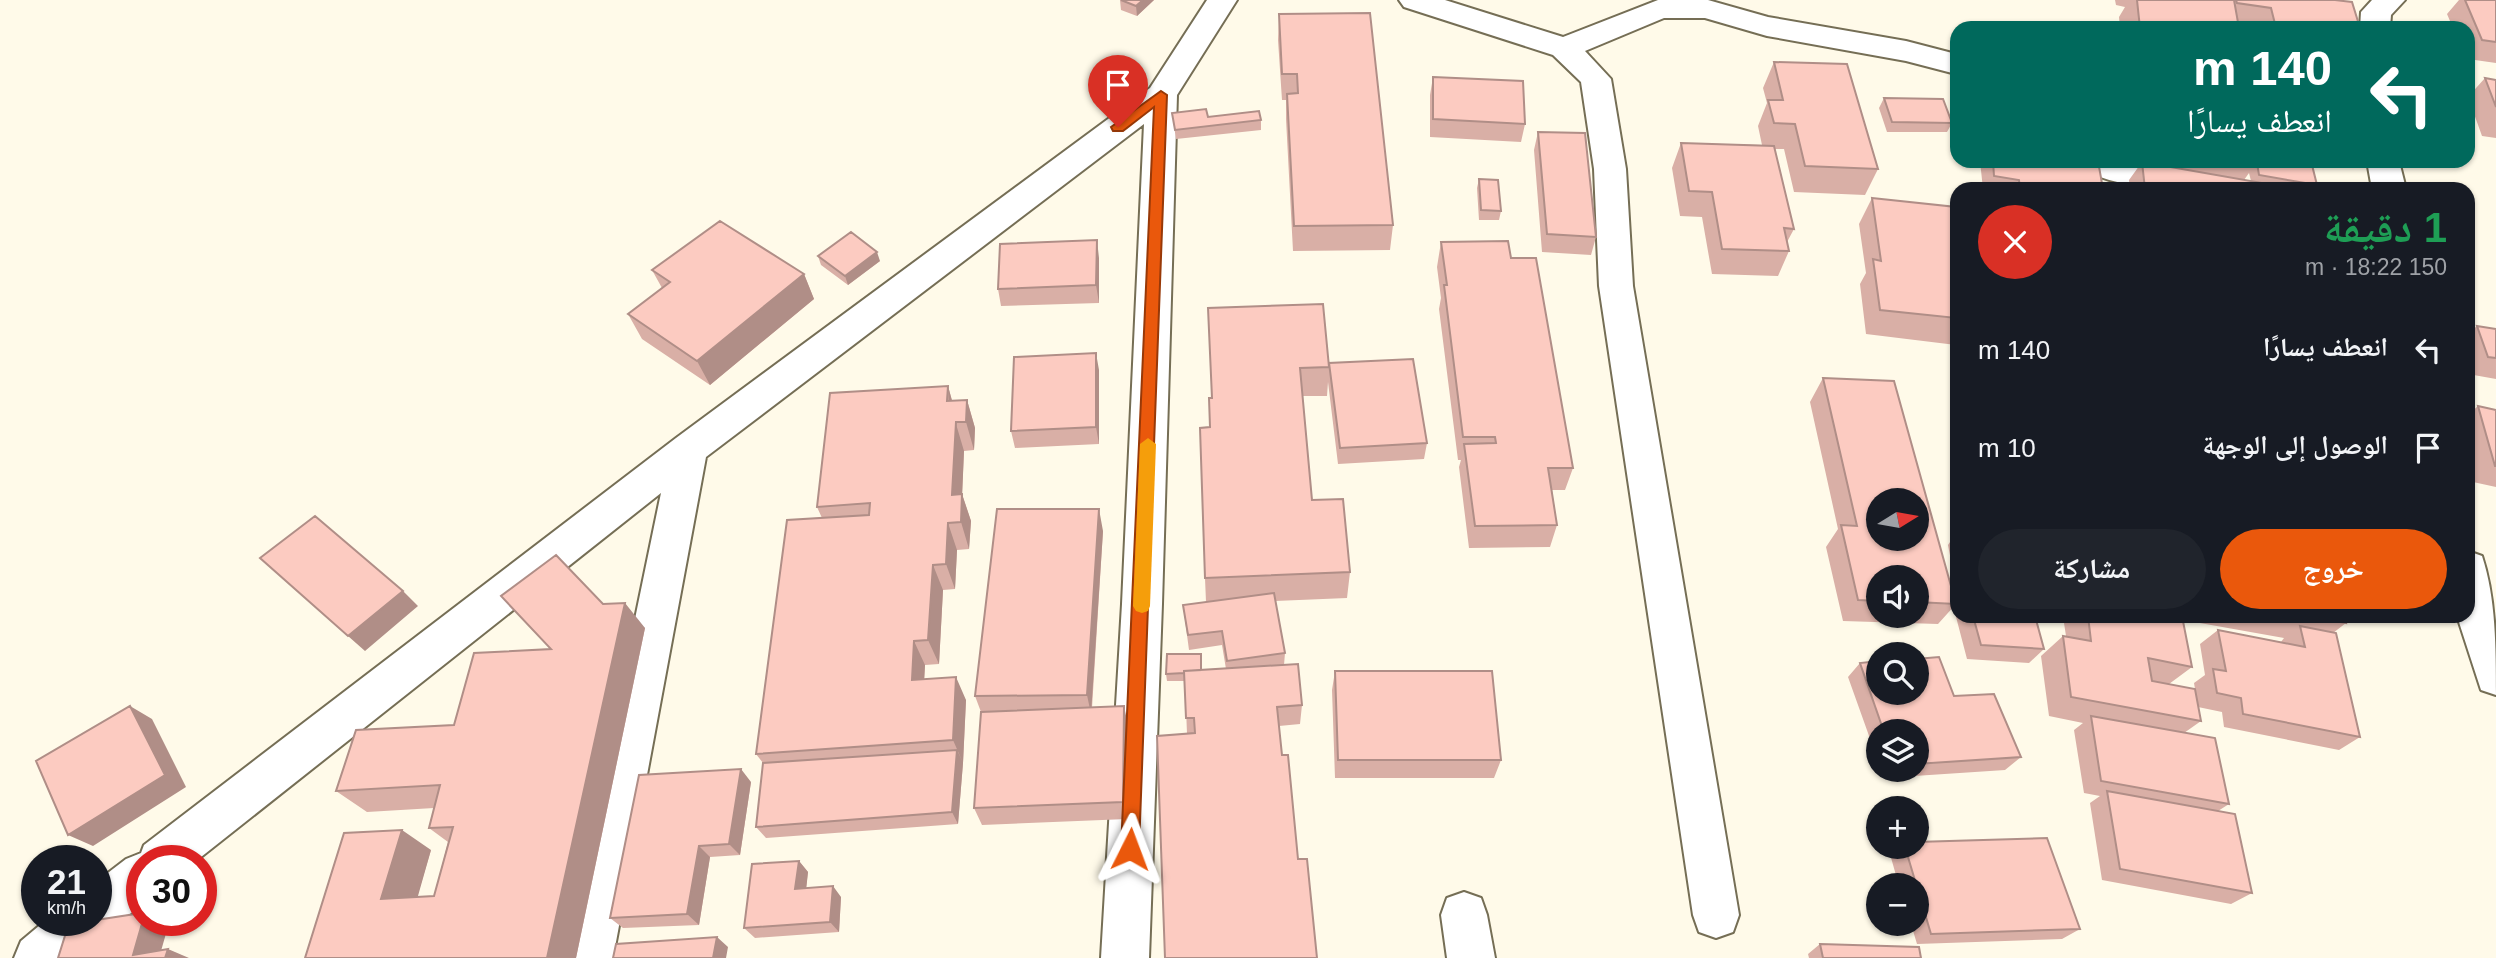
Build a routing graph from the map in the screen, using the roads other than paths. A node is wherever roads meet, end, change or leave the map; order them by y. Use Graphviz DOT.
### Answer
graph roads {
  1 [pos="1222,0"];
  2 [pos="1414,0"];
  3 [pos="2390,0"];
  4 [pos="2375,21"];
  5 [pos="1564,48"];
  6 [pos="1950,62"];
  7 [pos="1161,95"];
  8 [pos="2112,168"];
  9 [pos="2185,182"];
  10 [pos="689,449"];
  11 [pos="2475,602"];
  12 [pos="2496,676"];
  13 [pos="181,845"];
  14 [pos="126,888"];
  15 [pos="112,898"];
  16 [pos="1716,915"];
  17 [pos="64,936"];
  18 [pos="38,958"];
  19 [pos="589,958"];
  20 [pos="1125,958"];
  1 -- 7 [label="street"];
  2 -- 5 [label="street"];
  3 -- 4 [label="street"];
  5 -- 6 [label="street"];
  5 -- 16 [label="street"];
  7 -- 10 [label="street"];
  7 -- 20 [label="street"];
  8 -- 9 [label="street"];
  10 -- 13 [label="street"];
  10 -- 19 [label="street"];
  11 -- 12 [label="street"];
  14 -- 15 [label="street"];
  17 -- 18 [label="street"];
}
